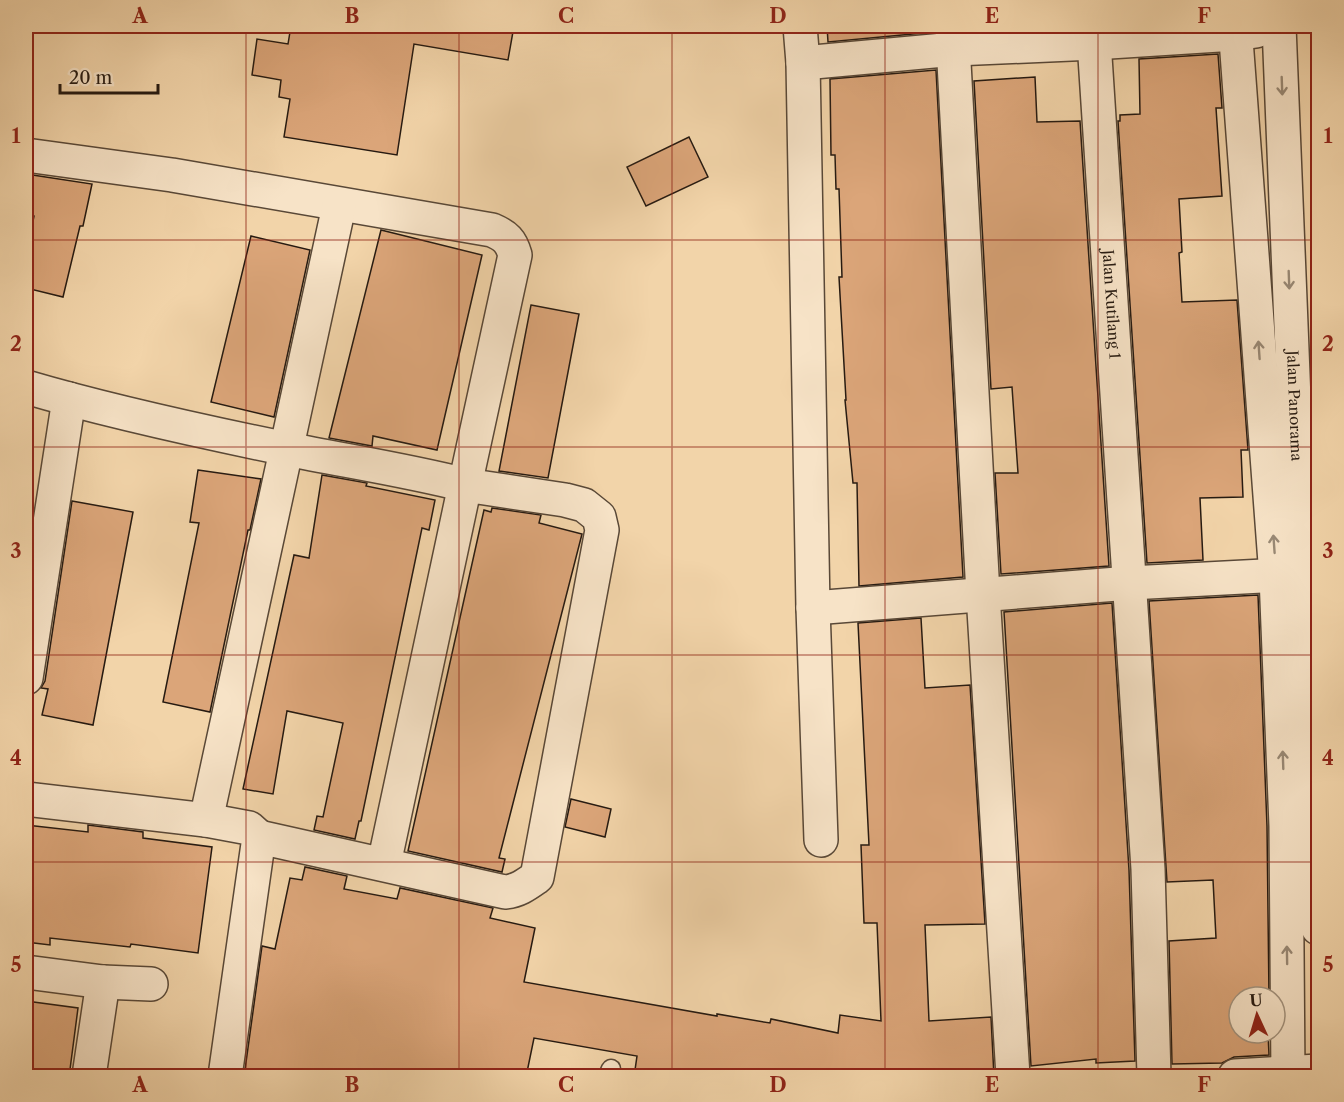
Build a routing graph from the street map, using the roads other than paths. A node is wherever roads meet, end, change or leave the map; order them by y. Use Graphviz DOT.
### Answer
graph roads {
  1 [pos="800,26"];
  2 [pos="1287,26"];
  3 [pos="1235,30"];
  4 [pos="1094,34"];
  5 [pos="953,37"];
  6 [pos="803,63"];
  7 [pos="26,155"];
  8 [pos="339,206"];
  9 [pos="26,387"];
  10 [pos="69,399"];
  11 [pos="286,449"];
  12 [pos="465,485"];
  13 [pos="1298,574"];
  14 [pos="1130,583"];
  15 [pos="983,594"];
  16 [pos="813,608"];
  17 [pos="26,678"];
  18 [pos="26,800"];
  19 [pos="206,820"];
  20 [pos="259,837"];
  21 [pos="821,840"];
  22 [pos="384,864"];
  23 [pos="1318,928"];
  24 [pos="26,972"];
  25 [pos="103,982"];
  26 [pos="151,984"];
  27 [pos="1298,1074"];
  28 [pos="89,1077"];
  29 [pos="225,1077"];
  30 [pos="1013,1077"];
  31 [pos="1154,1077"];
  32 [pos="1235,1077"];
  1 -- 6 [label="street"];
  2 -- 3 [label="street"];
  2 -- 13 [label="street, Jalan Panorama, one-way"];
  3 -- 4 [label="street"];
  13 -- 3 [label="street, one-way"];
  4 -- 5 [label="street"];
  4 -- 14 [label="street, Jalan Kutilang 1"];
  5 -- 6 [label="street"];
  5 -- 15 [label="street"];
  6 -- 16 [label="street"];
  7 -- 8 [label="street"];
  8 -- 11 [label="street"];
  8 -- 12 [label="street"];
  9 -- 10 [label="street"];
  10 -- 11 [label="street"];
  10 -- 17 [label="street"];
  11 -- 12 [label="street"];
  11 -- 19 [label="street"];
  12 -- 22 [label="street"];
  12 -- 22 [label="street"];
  13 -- 14 [label="street"];
  13 -- 23 [label="street, Jalan Panorama"];
  27 -- 13 [label="street, one-way"];
  14 -- 15 [label="street"];
  14 -- 31 [label="street, Jalan Kutilang 1"];
  15 -- 16 [label="street"];
  15 -- 30 [label="street"];
  16 -- 21 [label="street"];
  18 -- 19 [label="street"];
  19 -- 20 [label="street"];
  20 -- 22 [label="street"];
  20 -- 29 [label="street"];
  24 -- 25 [label="street"];
  25 -- 26 [label="street"];
  25 -- 28 [label="street"];
  27 -- 32 [label="street"];
}
